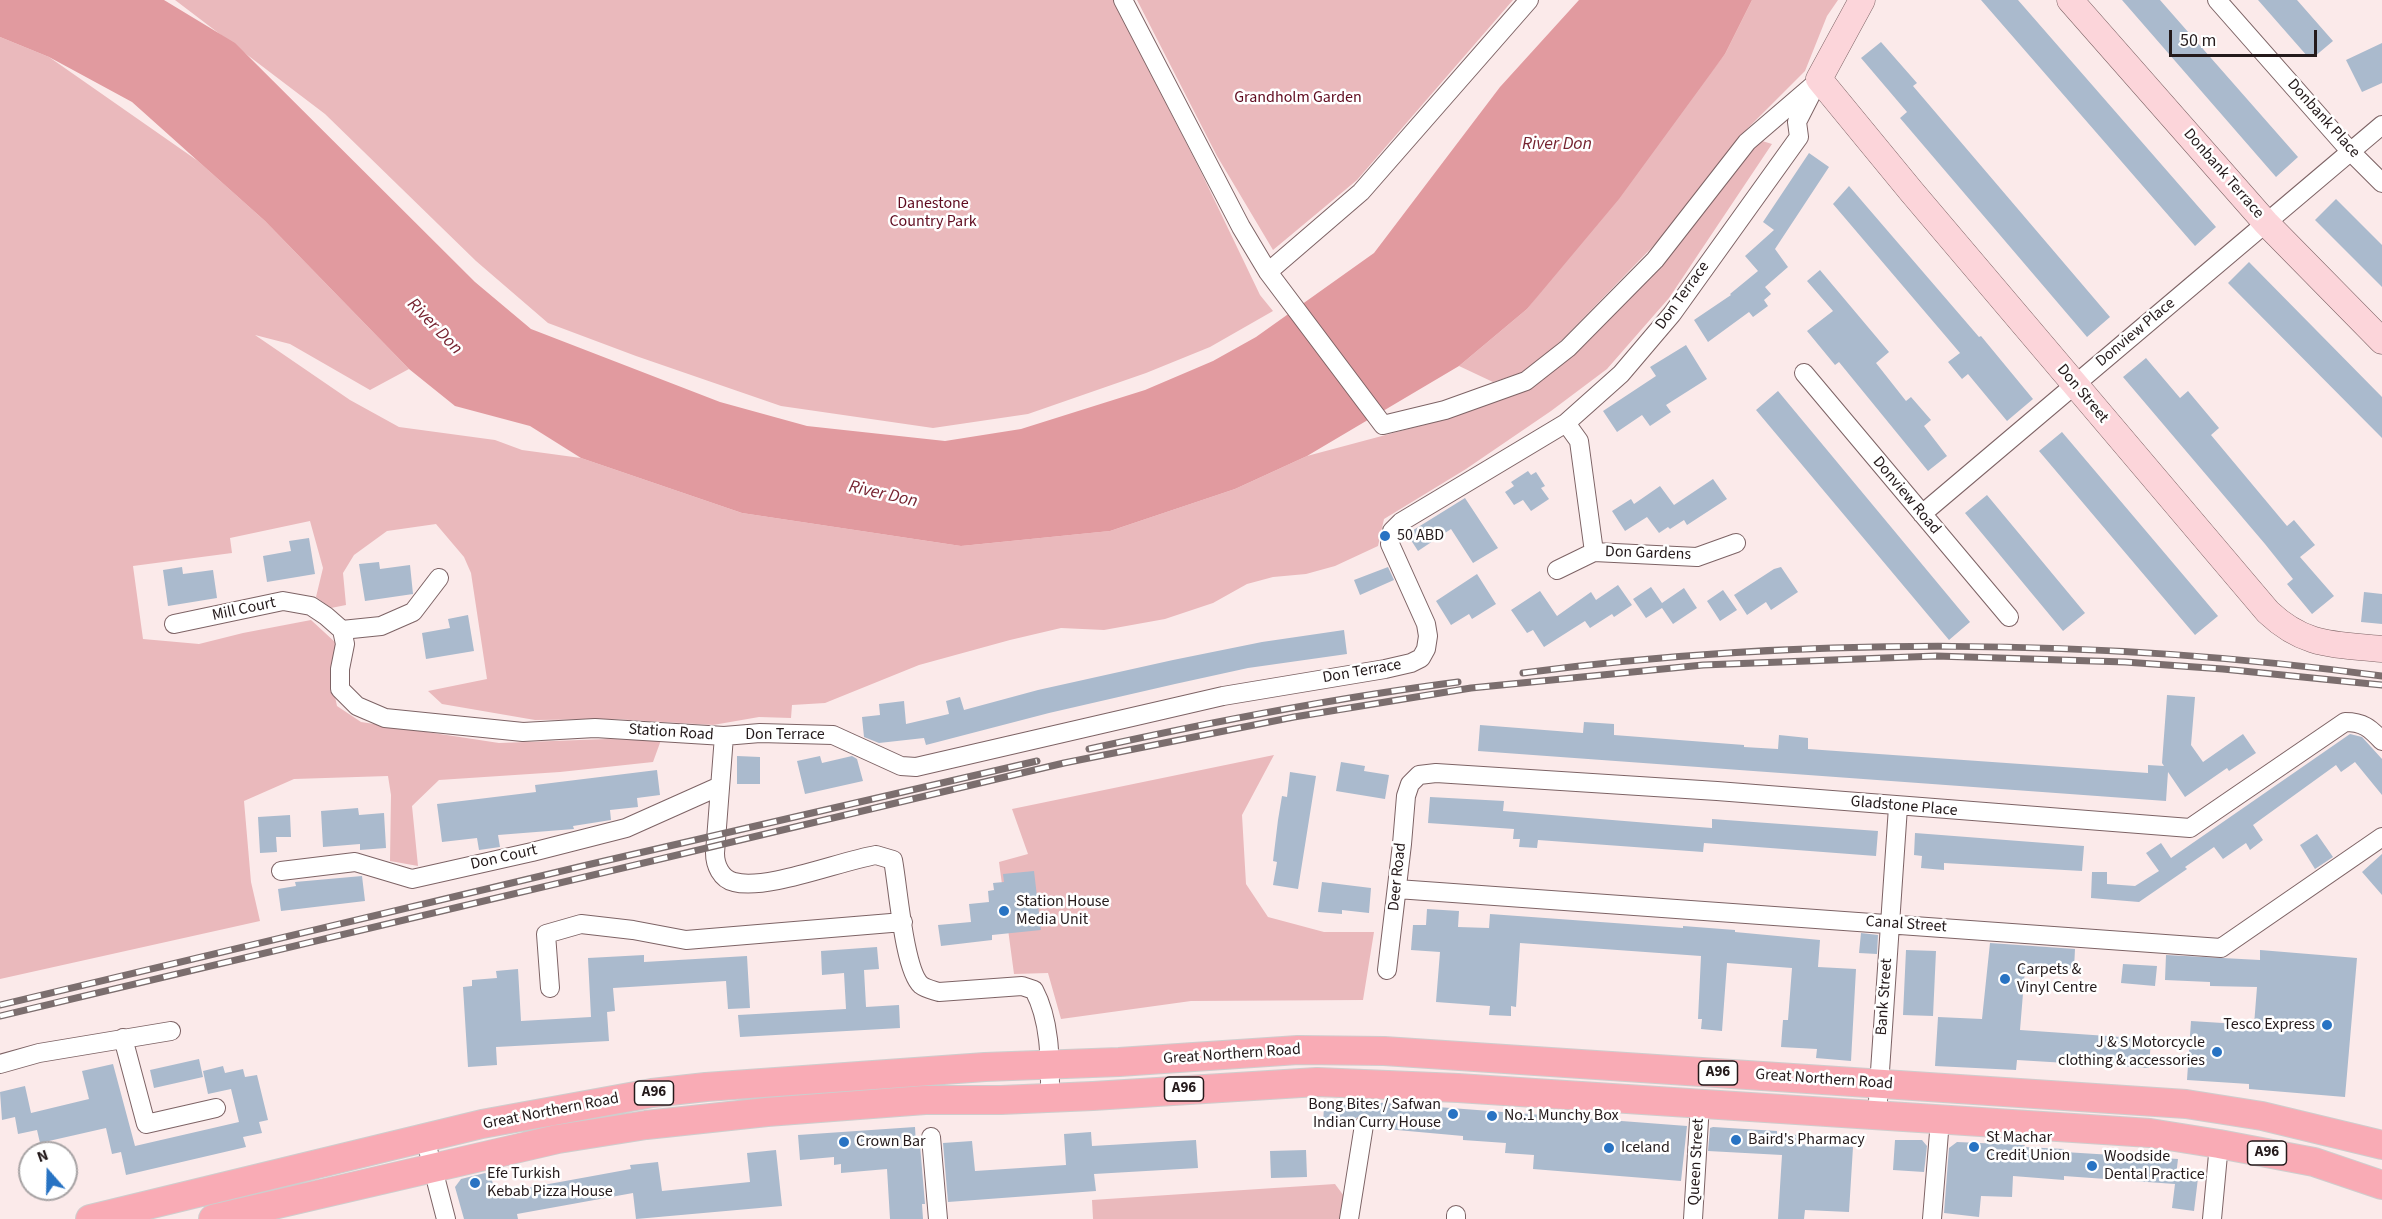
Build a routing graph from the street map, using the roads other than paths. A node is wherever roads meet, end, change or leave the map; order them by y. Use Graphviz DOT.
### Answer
graph roads {
  1 [pos="1124,0"];
  2 [pos="1529,0"];
  3 [pos="1862,0"];
  4 [pos="2070,0"];
  5 [pos="2217,0"];
  6 [pos="1819,79"];
  7 [pos="2382,125"];
  8 [pos="2350,151"];
  9 [pos="2382,183"];
  10 [pos="2266,223"];
  11 [pos="1272,279"];
  12 [pos="2382,341"];
  13 [pos="1804,374"];
  14 [pos="2075,385"];
  15 [pos="1566,423"];
  16 [pos="1922,514"];
  17 [pos="1736,543"];
  18 [pos="1594,552"];
  19 [pos="1557,570"];
  20 [pos="439,578"];
  21 [pos="2009,617"];
  22 [pos="174,624"];
  23 [pos="342,630"];
  24 [pos="2382,648"];
  25 [pos="724,736"];
  26 [pos="2382,741"];
  27 [pos="1410,784"];
  28 [pos="720,786"];
  29 [pos="1898,807"];
  30 [pos="2382,837"];
  31 [pos="281,871"];
  32 [pos="1397,889"];
  33 [pos="903,922"];
  34 [pos="1890,924"];
  35 [pos="1387,970"];
  36 [pos="550,988"];
  37 [pos="171,1031"];
  38 [pos="123,1038"];
  39 [pos="0,1064"];
  40 [pos="1050,1066"];
  41 [pos="1880,1084"];
  42 [pos="1050,1097"];
  43 [pos="1700,1104"];
  44 [pos="216,1108"];
  45 [pos="1877,1115"];
  46 [pos="1940,1120"];
  47 [pos="1364,1125"];
  48 [pos="931,1137"];
  49 [pos="425,1138"];
  50 [pos="2219,1144"];
  51 [pos="2382,1145"];
  52 [pos="433,1167"];
  53 [pos="2382,1185"];
  54 [pos="90,1219"];
  55 [pos="213,1219"];
  56 [pos="446,1219"];
  57 [pos="938,1219"];
  58 [pos="1349,1219"];
  59 [pos="1693,1219"];
  60 [pos="1932,1219"];
  61 [pos="2212,1219"];
  1 -- 11 [label="street"];
  2 -- 11 [label="street"];
  3 -- 6 [label="street"];
  4 -- 10 [label="street, Donbank Terrace"];
  5 -- 8 [label="street, Donbank Place"];
  6 -- 11 [label="street"];
  6 -- 14 [label="street, Don Street"];
  6 -- 15 [label="street, Don Terrace"];
  7 -- 8 [label="street, Donview Place"];
  8 -- 9 [label="street, Donbank Place"];
  8 -- 10 [label="street, Donview Place"];
  10 -- 12 [label="street, Donbank Terrace"];
  10 -- 14 [label="street, Donview Place"];
  13 -- 16 [label="street, Donview Road"];
  14 -- 16 [label="street, Donview Place"];
  14 -- 24 [label="street, Don Street"];
  15 -- 18 [label="street, Don Gardens"];
  15 -- 25 [label="street, Don Terrace"];
  16 -- 21 [label="street, Donview Road"];
  17 -- 18 [label="street, Don Gardens"];
  18 -- 19 [label="street, Don Gardens"];
  20 -- 23 [label="street"];
  22 -- 23 [label="street, Mill Court"];
  23 -- 25 [label="street, Station Road"];
  25 -- 28 [label="street, Station Road"];
  26 -- 29 [label="street, Gladstone Place"];
  27 -- 29 [label="street, Gladstone Place"];
  27 -- 32 [label="street, Deer Road"];
  28 -- 31 [label="street, Don Court"];
  28 -- 33 [label="street, Station Road"];
  29 -- 34 [label="street, Bank Street"];
  30 -- 34 [label="street, Canal Street"];
  32 -- 34 [label="street, Canal Street"];
  32 -- 35 [label="street, Deer Road"];
  33 -- 36 [label="street"];
  33 -- 40 [label="street, Station Road"];
  34 -- 41 [label="street, Bank Street"];
  37 -- 38 [label="street"];
  38 -- 39 [label="street"];
  38 -- 44 [label="street"];
  40 -- 41 [label="main road, Great Northern Road / A96"];
  40 -- 42 [label="street, Station Road"];
  40 -- 49 [label="main road, Great Northern Road / A96"];
  41 -- 45 [label="street, Bank Street"];
  41 -- 51 [label="main road, Great Northern Road / A96"];
  42 -- 43 [label="main road, Great Northern Road / A96"];
  42 -- 52 [label="main road, Great Northern Road / A96"];
  43 -- 45 [label="main road, A96"];
  43 -- 59 [label="street, Queen Street"];
  45 -- 46 [label="main road, A96"];
  46 -- 50 [label="main road, A96"];
  46 -- 60 [label="street"];
  47 -- 58 [label="street"];
  48 -- 57 [label="street"];
  49 -- 52 [label="street"];
  49 -- 54 [label="main road, Great Northern Road / A96"];
  50 -- 53 [label="main road, A96"];
  50 -- 61 [label="street"];
  52 -- 55 [label="main road, Great Northern Road / A96"];
  52 -- 56 [label="street"];
}
